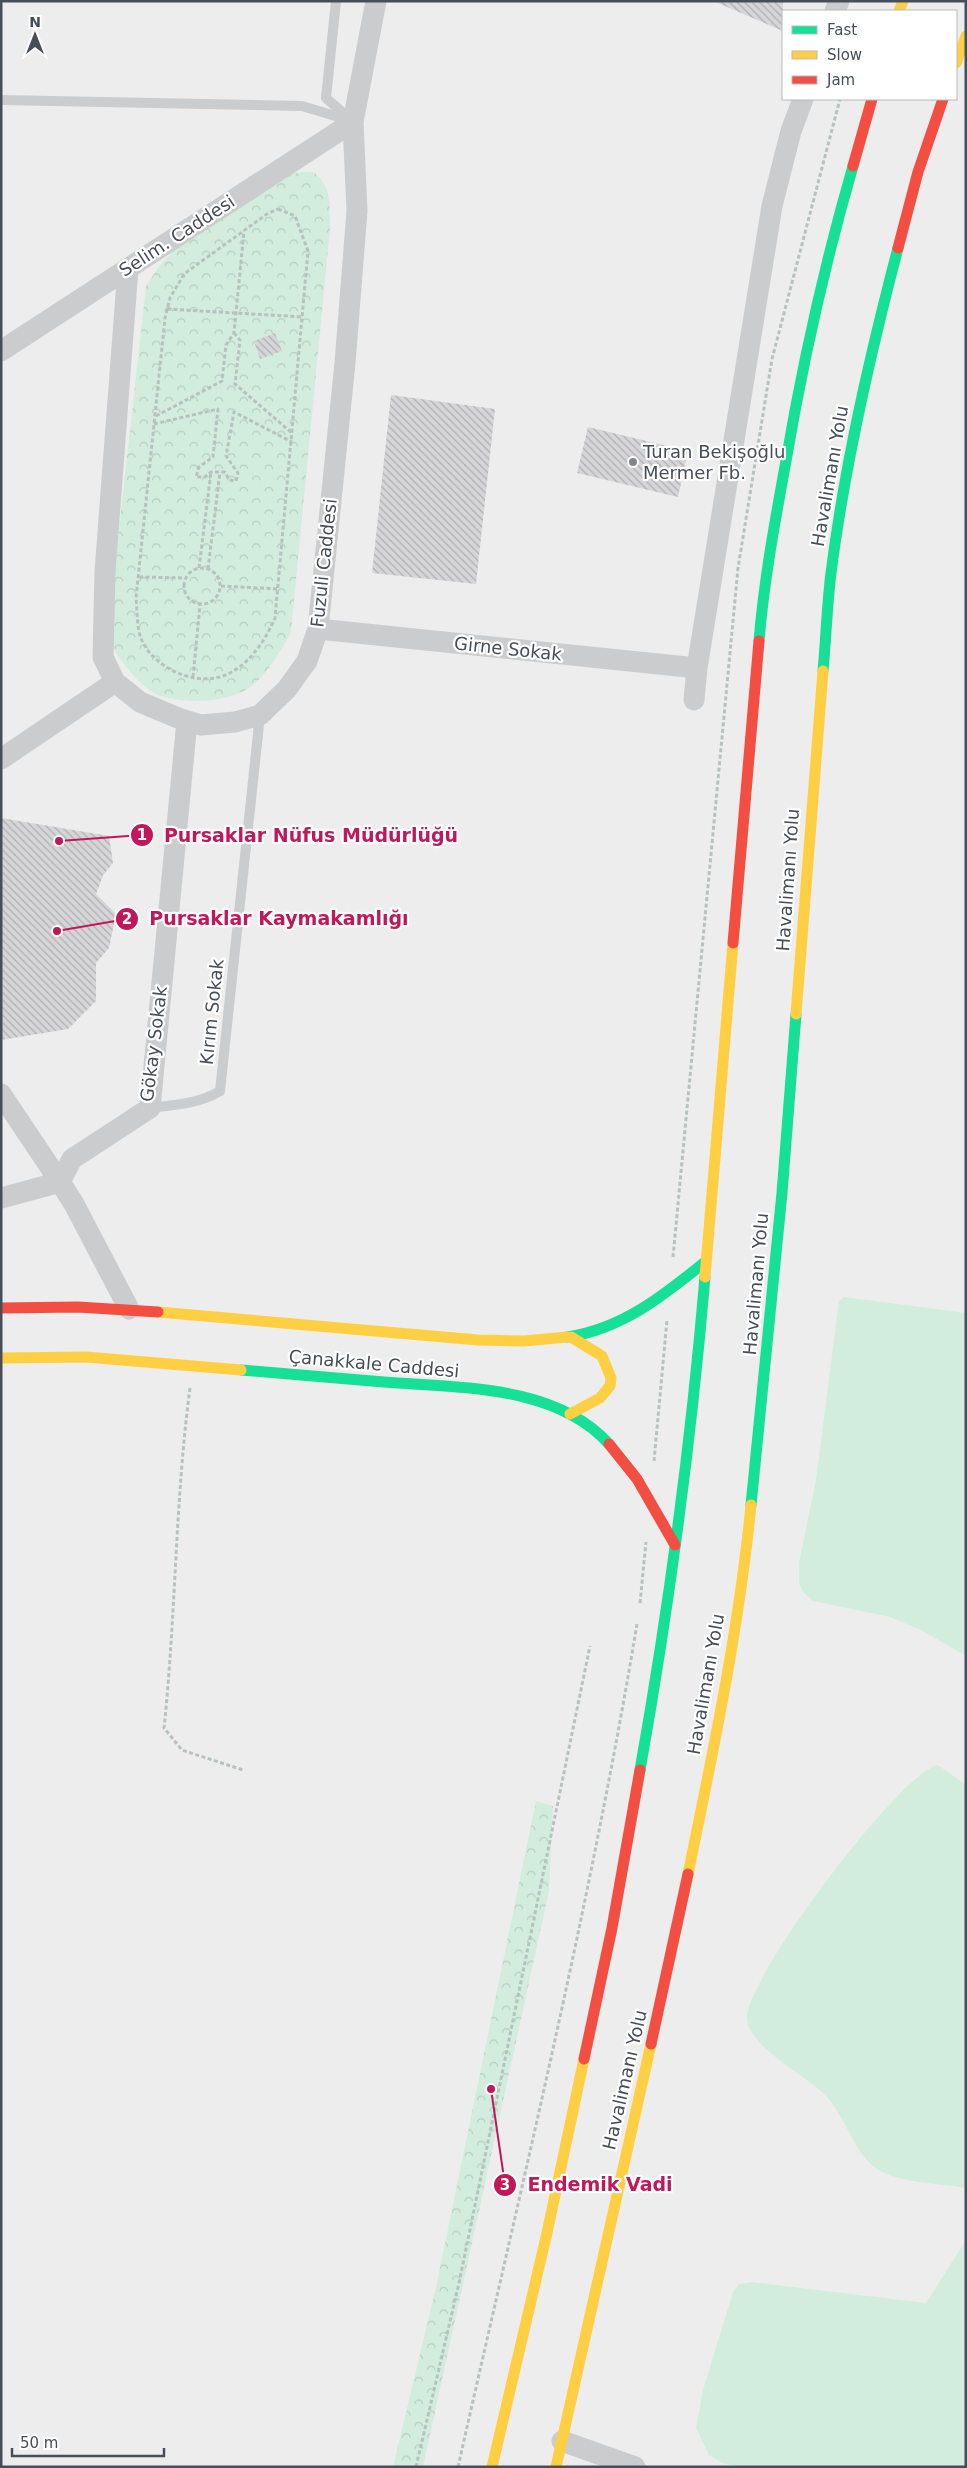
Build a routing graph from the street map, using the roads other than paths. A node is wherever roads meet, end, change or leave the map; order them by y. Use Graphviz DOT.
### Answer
graph roads {
  1 [pos="336,1"];
  2 [pos="376,1"];
  3 [pos="966,36"];
  4 [pos="957,60"];
  5 [pos="1,100"];
  6 [pos="803,100"];
  7 [pos="872,100"];
  8 [pos="943,100"];
  9 [pos="353,122"];
  10 [pos="128,268"];
  11 [pos="1,351"];
  12 [pos="318,629"];
  13 [pos="697,668"];
  14 [pos="115,682"];
  15 [pos="694,700"];
  16 [pos="260,715"];
  17 [pos="186,721"];
  18 [pos="1,759"];
  19 [pos="1,1094"];
  20 [pos="150,1108"];
  21 [pos="60,1182"];
  22 [pos="1,1198"];
  23 [pos="705,1262"];
  24 [pos="1,1308"];
  25 [pos="129,1309"];
  26 [pos="571,1336"];
  27 [pos="1,1358"];
  28 [pos="570,1414"];
  29 [pos="675,1545"];
  30 [pos="562,2441"];
  31 [pos="492,2467"];
  32 [pos="556,2467"];
  33 [pos="635,2467"];
  1 -- 9 [label="lane"];
  2 -- 9 [label="street, Fuzuli Caddesi"];
  3 -- 4 [label="main road"];
  5 -- 9 [label="lane"];
  6 -- 13 [label="street"];
  7 -- 23 [label="main road"];
  8 -- 30 [label="main road, Havalimanı Yolu"];
  9 -- 10 [label="street, Selim. Caddesi"];
  9 -- 12 [label="street, Fuzuli Caddesi"];
  10 -- 11 [label="street, Selim. Caddesi"];
  10 -- 14 [label="street, Fuzuli Caddesi"];
  12 -- 13 [label="street, Girne Sokak"];
  12 -- 16 [label="street, Fuzuli Caddesi"];
  13 -- 15 [label="street"];
  14 -- 17 [label="street, Fuzuli Caddesi"];
  14 -- 18 [label="street"];
  16 -- 17 [label="street, Fuzuli Caddesi"];
  16 -- 20 [label="lane, Kırım Sokak"];
  17 -- 20 [label="street, Gökay Sokak"];
  19 -- 21 [label="street"];
  20 -- 21 [label="street, Gökay Sokak"];
  21 -- 22 [label="street"];
  21 -- 25 [label="street"];
  23 -- 26 [label="main road, Çanakkale Caddesi"];
  23 -- 29 [label="main road"];
  24 -- 25 [label="main road, Çanakkale Caddesi"];
  25 -- 26 [label="main road, Çanakkale Caddesi"];
  26 -- 28 [label="main road"];
  27 -- 28 [label="main road, Çanakkale Caddesi"];
  28 -- 29 [label="main road, Çanakkale Caddesi"];
  29 -- 31 [label="main road"];
  30 -- 32 [label="main road, Havalimanı Yolu"];
  30 -- 33 [label="street"];
}
